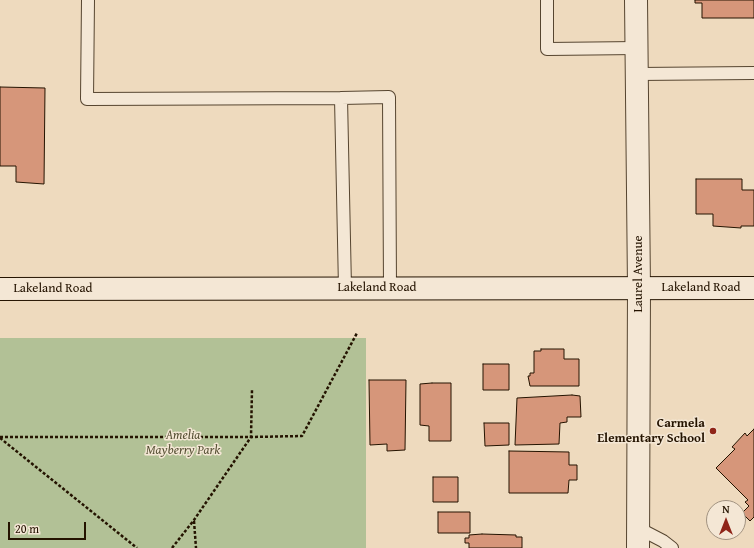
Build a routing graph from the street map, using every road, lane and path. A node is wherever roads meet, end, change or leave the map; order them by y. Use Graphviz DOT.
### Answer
graph roads {
  1 [pos="88,0"];
  2 [pos="547,0"];
  3 [pos="636,0"];
  4 [pos="638,48"];
  5 [pos="754,72"];
  6 [pos="637,74"];
  7 [pos="341,98"];
  8 [pos="345,288"];
  9 [pos="390,288"];
  10 [pos="639,288"];
  11 [pos="754,288"];
  12 [pos="0,289"];
  13 [pos="357,333"];
  14 [pos="252,389"];
  15 [pos="251,437"];
  16 [pos="0,438"];
  17 [pos="194,520"];
  18 [pos="638,538"];
  19 [pos="137,548"];
  20 [pos="172,548"];
  21 [pos="196,548"];
  22 [pos="672,548"];
  1 -- 7 [label="lane"];
  2 -- 4 [label="lane"];
  3 -- 4 [label="street, Laurel Avenue"];
  4 -- 6 [label="street, Laurel Avenue"];
  5 -- 6 [label="lane"];
  6 -- 10 [label="street, Laurel Avenue"];
  7 -- 8 [label="lane"];
  7 -- 9 [label="lane"];
  8 -- 9 [label="street, Lakeland Road"];
  8 -- 12 [label="street, Lakeland Road"];
  9 -- 10 [label="street, Lakeland Road"];
  10 -- 11 [label="street, Lakeland Road"];
  10 -- 18 [label="street, Laurel Avenue"];
  13 -- 15 [label="path"];
  14 -- 15 [label="path"];
  15 -- 16 [label="path"];
  15 -- 17 [label="path"];
  16 -- 19 [label="path"];
  17 -- 20 [label="path"];
  17 -- 21 [label="path"];
  18 -- 22 [label="lane"];
}
